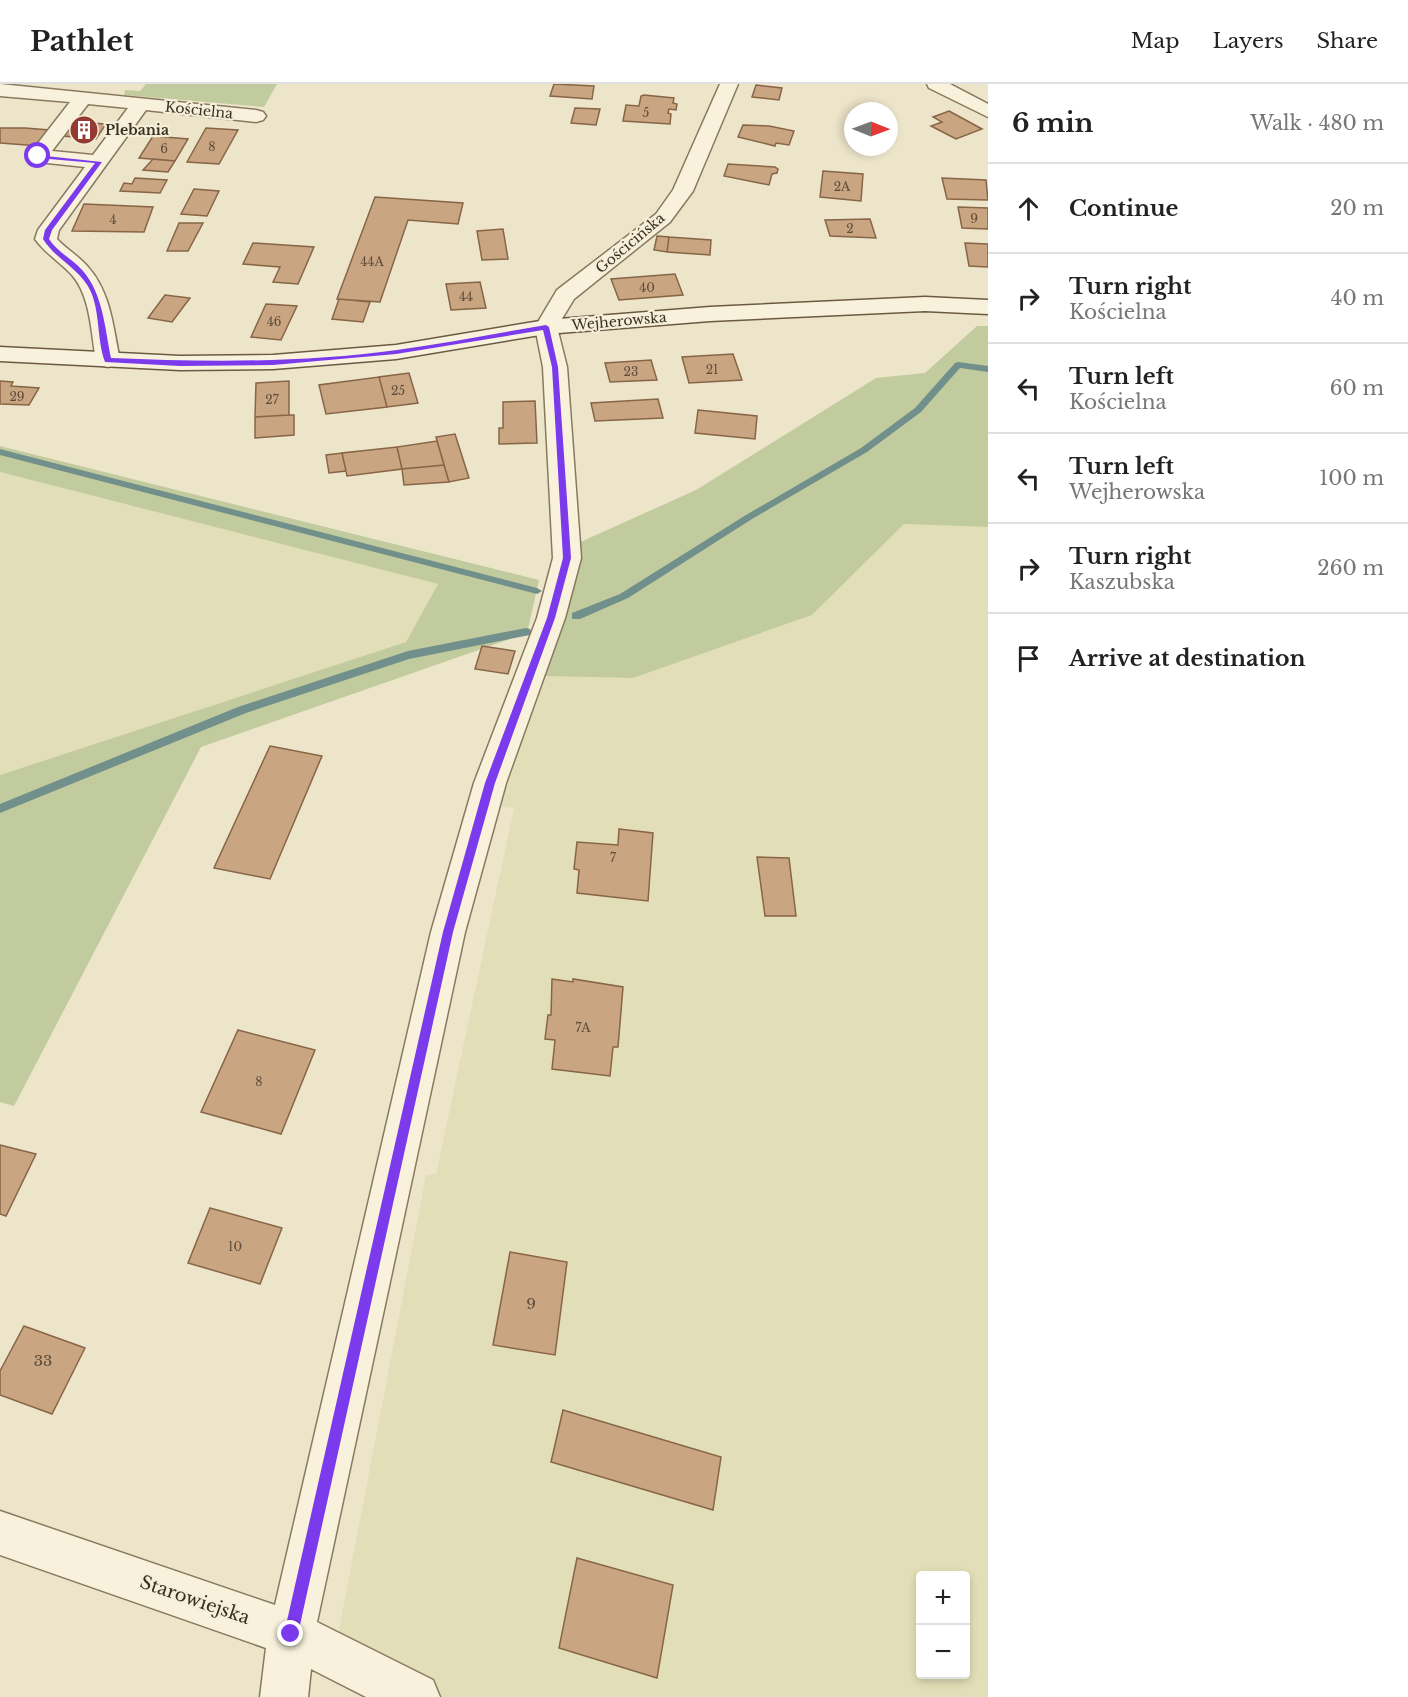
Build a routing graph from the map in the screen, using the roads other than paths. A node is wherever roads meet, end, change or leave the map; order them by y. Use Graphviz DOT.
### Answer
graph roads {
  1 [pos="729,84"];
  2 [pos="936,84"];
  3 [pos="0,90"];
  4 [pos="84,97"];
  5 [pos="141,104"];
  6 [pos="988,111"];
  7 [pos="256,116"];
  8 [pos="99,162"];
  9 [pos="988,308"];
  10 [pos="546,327"];
  11 [pos="0,354"];
  12 [pos="108,360"];
  13 [pos="0,1533"];
  14 [pos="291,1634"];
  15 [pos="284,1697"];
  16 [pos="416,1697"];
  1 -- 10 [label="street, Gościcińska"];
  2 -- 6 [label="street"];
  3 -- 4 [label="street, Kościelna"];
  4 -- 5 [label="street, Kościelna"];
  4 -- 8 [label="street"];
  5 -- 7 [label="street, Kościelna"];
  5 -- 8 [label="street"];
  8 -- 12 [label="street"];
  9 -- 10 [label="street, Wejherowska"];
  10 -- 12 [label="street, Wejherowska"];
  10 -- 14 [label="street"];
  11 -- 12 [label="street, Wejherowska"];
  13 -- 14 [label="street, Starowiejska"];
  14 -- 15 [label="street"];
  14 -- 16 [label="street, Starowiejska"];
}
